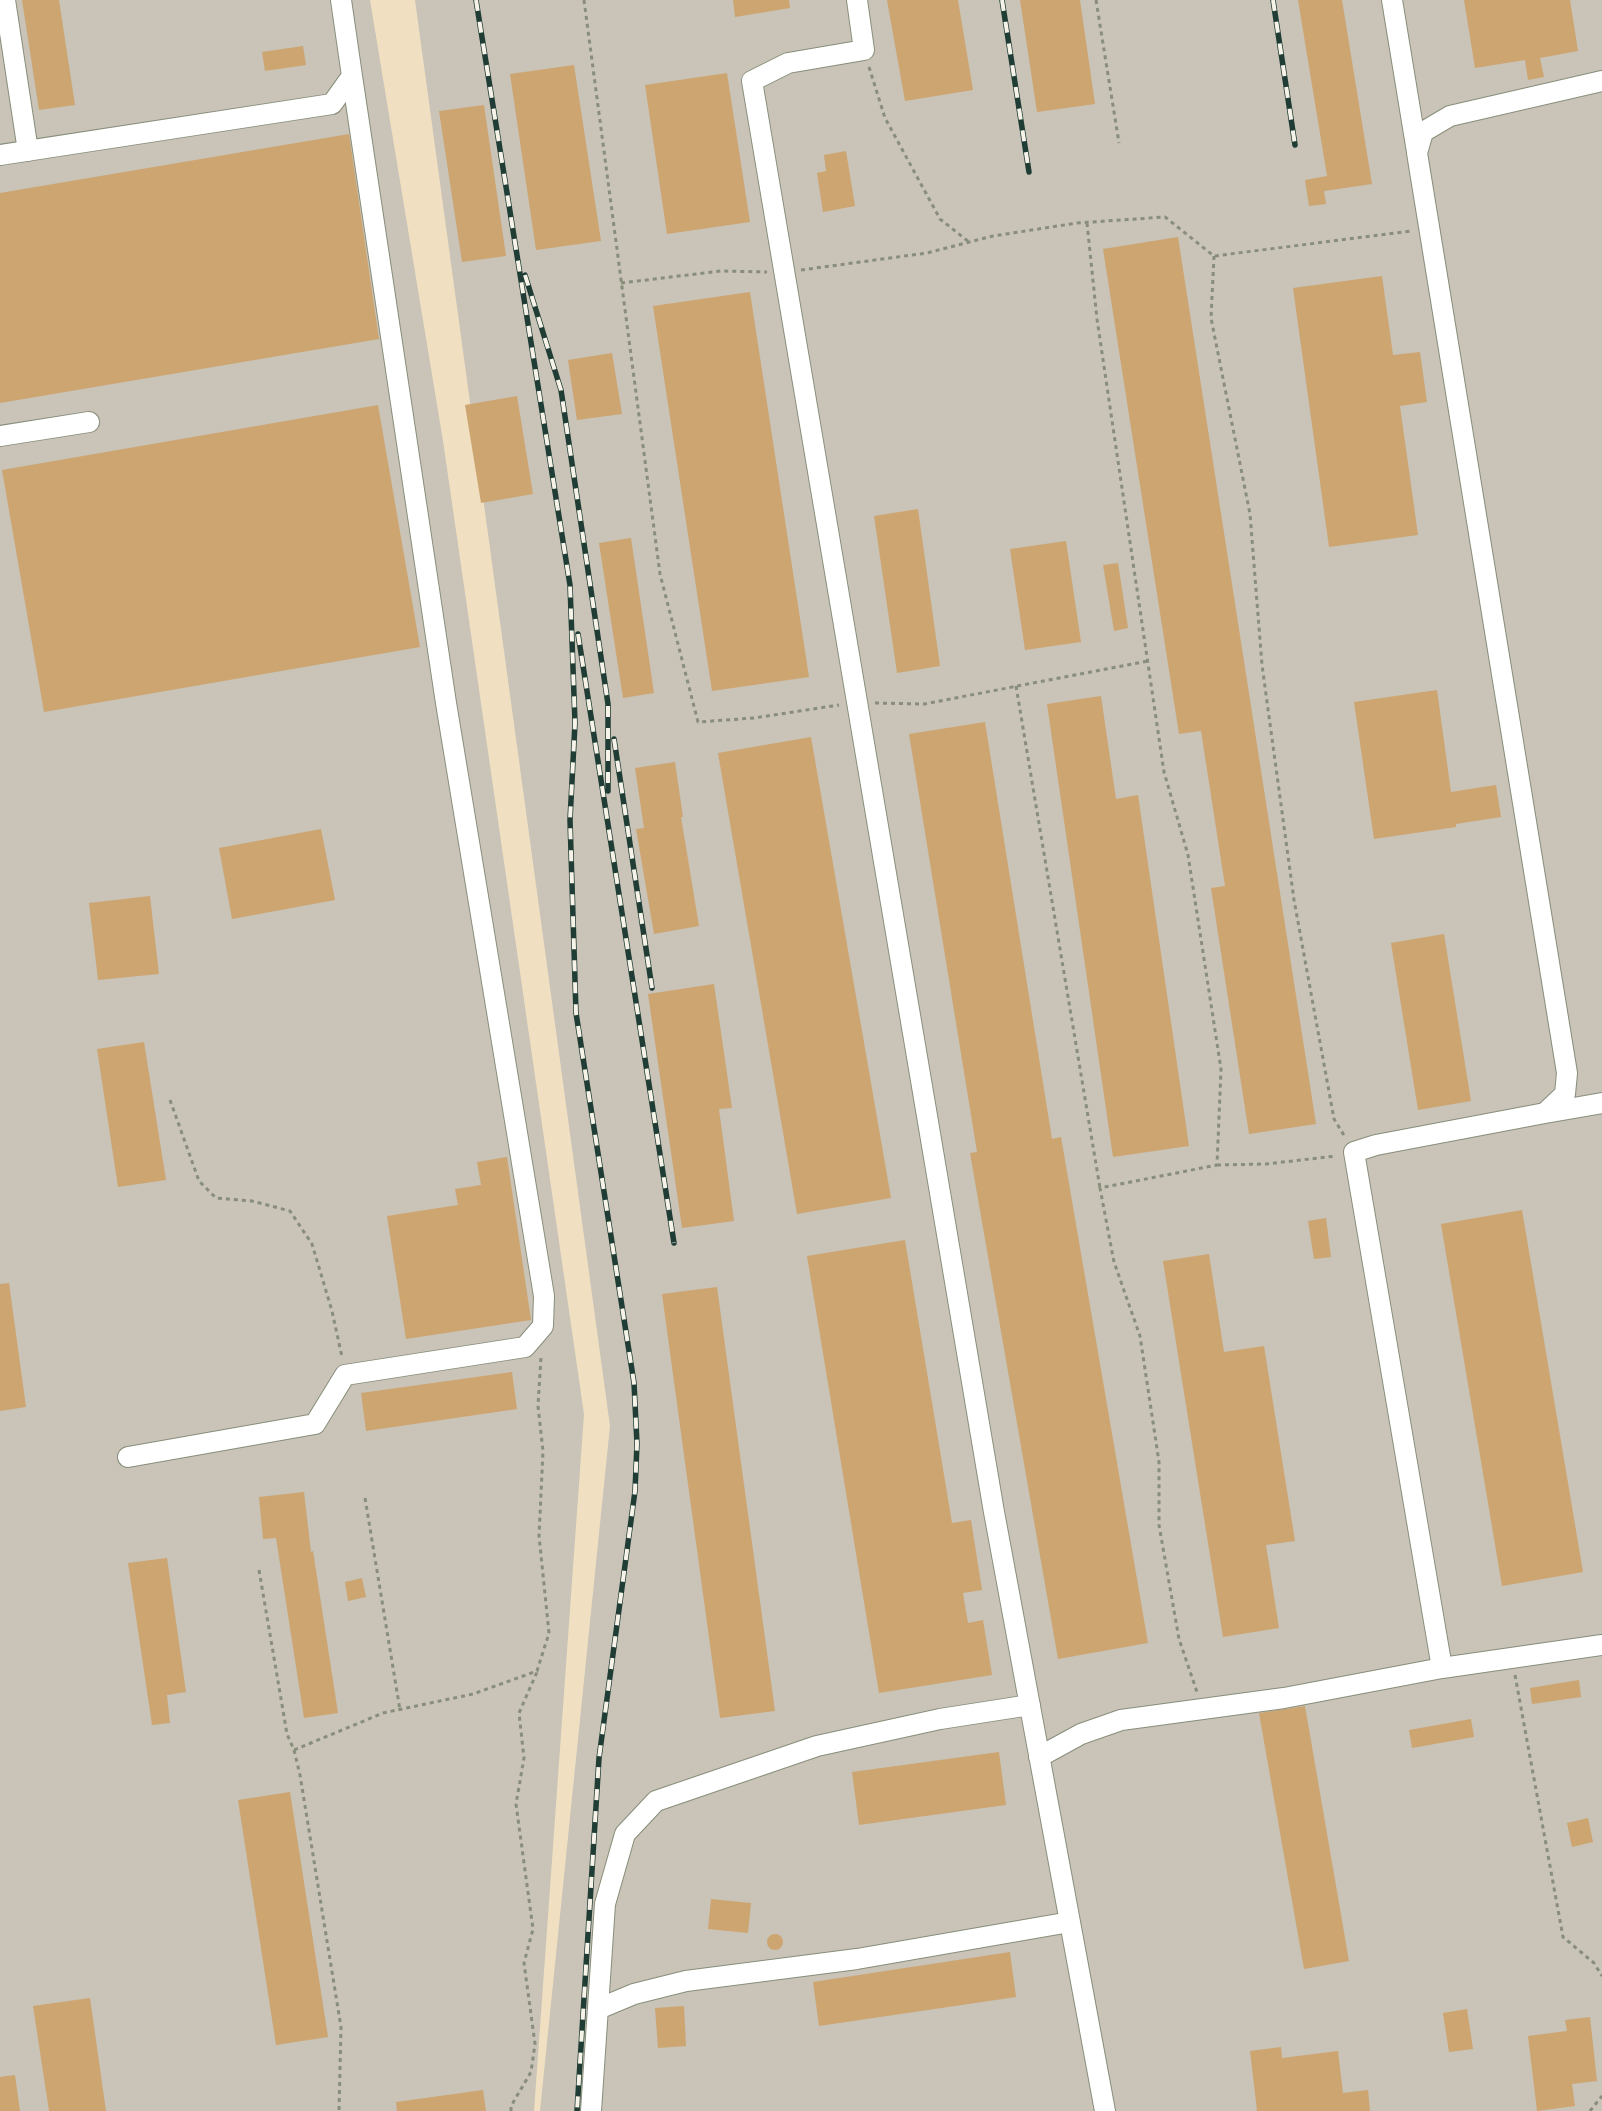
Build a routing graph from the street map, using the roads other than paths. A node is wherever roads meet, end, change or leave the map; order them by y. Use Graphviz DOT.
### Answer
graph roads {
  1 [pos="4,0"];
  2 [pos="342,0"];
  3 [pos="857,0"];
  4 [pos="1392,0"];
  5 [pos="352,76"];
  6 [pos="1602,81"];
  7 [pos="28,151"];
  8 [pos="1417,154"];
  9 [pos="0,156"];
  10 [pos="88,422"];
  11 [pos="0,436"];
  12 [pos="1602,1103"];
  13 [pos="1545,1113"];
  14 [pos="128,1457"];
  15 [pos="1602,1645"];
  16 [pos="1442,1668"];
  17 [pos="1030,1705"];
  18 [pos="1039,1757"];
  19 [pos="1070,1922"];
  20 [pos="598,2009"];
  21 [pos="591,2111"];
  22 [pos="1105,2111"];
  1 -- 7 [label="lane"];
  2 -- 5 [label="lane"];
  3 -- 17 [label="lane"];
  4 -- 8 [label="lane"];
  5 -- 7 [label="lane"];
  5 -- 14 [label="lane"];
  6 -- 8 [label="lane"];
  7 -- 9 [label="lane"];
  8 -- 13 [label="lane"];
  10 -- 11 [label="lane"];
  12 -- 13 [label="lane"];
  13 -- 16 [label="lane"];
  15 -- 16 [label="lane"];
  16 -- 18 [label="lane"];
  17 -- 18 [label="lane"];
  17 -- 20 [label="lane"];
  18 -- 19 [label="lane"];
  19 -- 20 [label="lane"];
  19 -- 22 [label="lane"];
  20 -- 21 [label="lane"];
}
